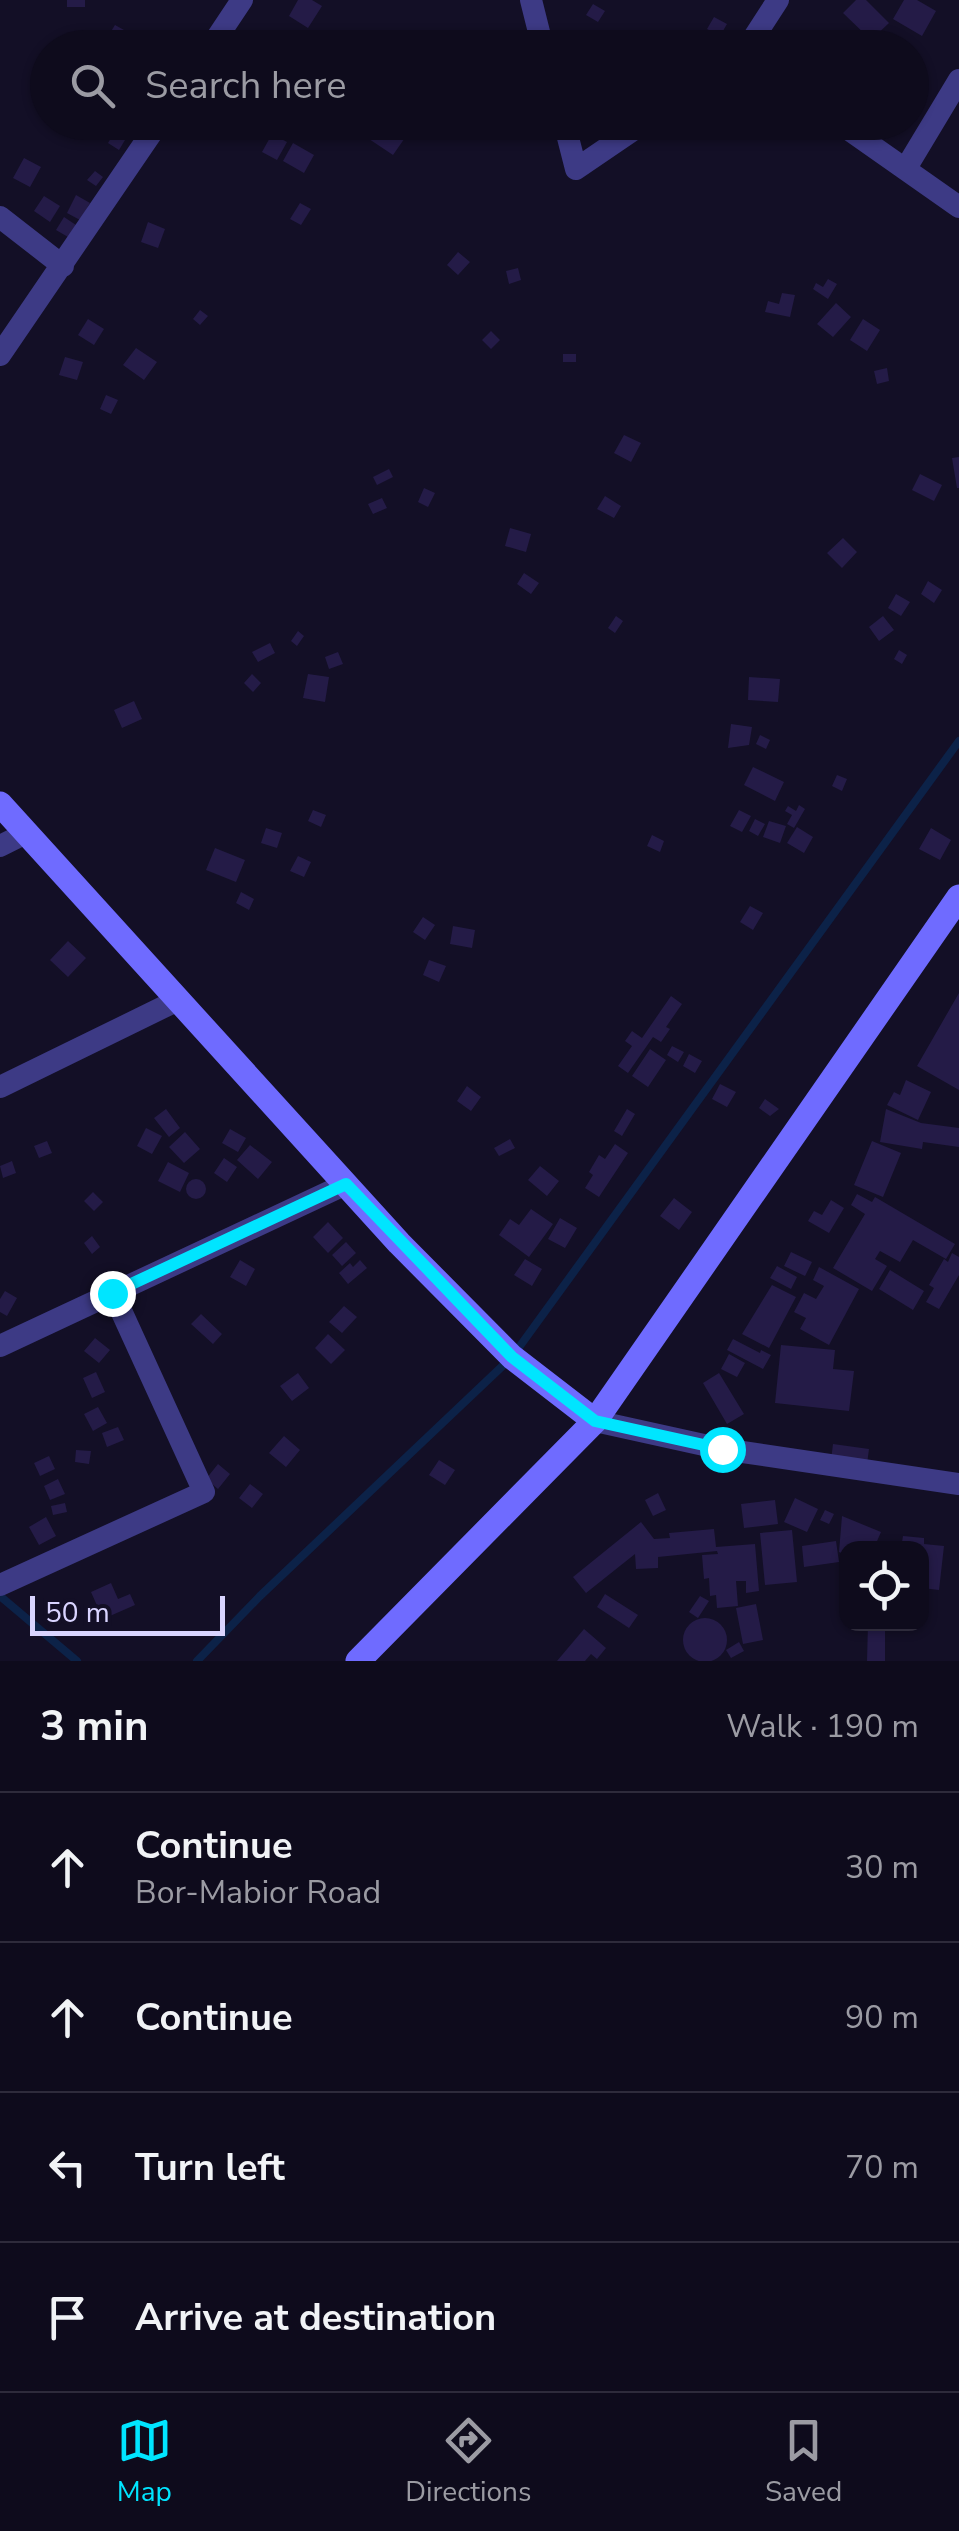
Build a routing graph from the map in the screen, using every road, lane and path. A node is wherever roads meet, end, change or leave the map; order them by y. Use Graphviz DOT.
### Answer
graph roads {
  1 [pos="242,0"];
  2 [pos="530,0"];
  3 [pos="778,0"];
  4 [pos="222,30"];
  5 [pos="538,30"];
  6 [pos="759,30"];
  7 [pos="959,80"];
  8 [pos="929,130"];
  9 [pos="148,140"];
  10 [pos="569,140"];
  11 [pos="619,140"];
  12 [pos="865,140"];
  13 [pos="923,140"];
  14 [pos="906,168"];
  15 [pos="959,207"];
  16 [pos="0,217"];
  17 [pos="62,266"];
  18 [pos="0,355"];
  19 [pos="0,804"];
  20 [pos="26,833"];
  21 [pos="0,846"];
  22 [pos="959,897"];
  23 [pos="178,1000"];
  24 [pos="0,1087"];
  25 [pos="346,1184"];
  26 [pos="112,1293"];
  27 [pos="0,1346"];
  28 [pos="595,1421"];
  29 [pos="959,1484"];
  30 [pos="0,1584"];
  31 [pos="358,1661"];
  1 -- 4 [label="street"];
  2 -- 5 [label="street"];
  3 -- 6 [label="street"];
  7 -- 8 [label="street"];
  9 -- 17 [label="street"];
  10 -- 11 [label="street"];
  12 -- 14 [label="street"];
  13 -- 14 [label="street"];
  14 -- 15 [label="street"];
  16 -- 17 [label="street"];
  17 -- 18 [label="street"];
  19 -- 20 [label="street"];
  20 -- 21 [label="street"];
  20 -- 23 [label="street"];
  22 -- 28 [label="street"];
  23 -- 24 [label="street"];
  23 -- 25 [label="street"];
  25 -- 26 [label="street"];
  25 -- 28 [label="street"];
  26 -- 27 [label="street"];
  26 -- 30 [label="street"];
  28 -- 29 [label="street"];
  28 -- 31 [label="street"];
}
